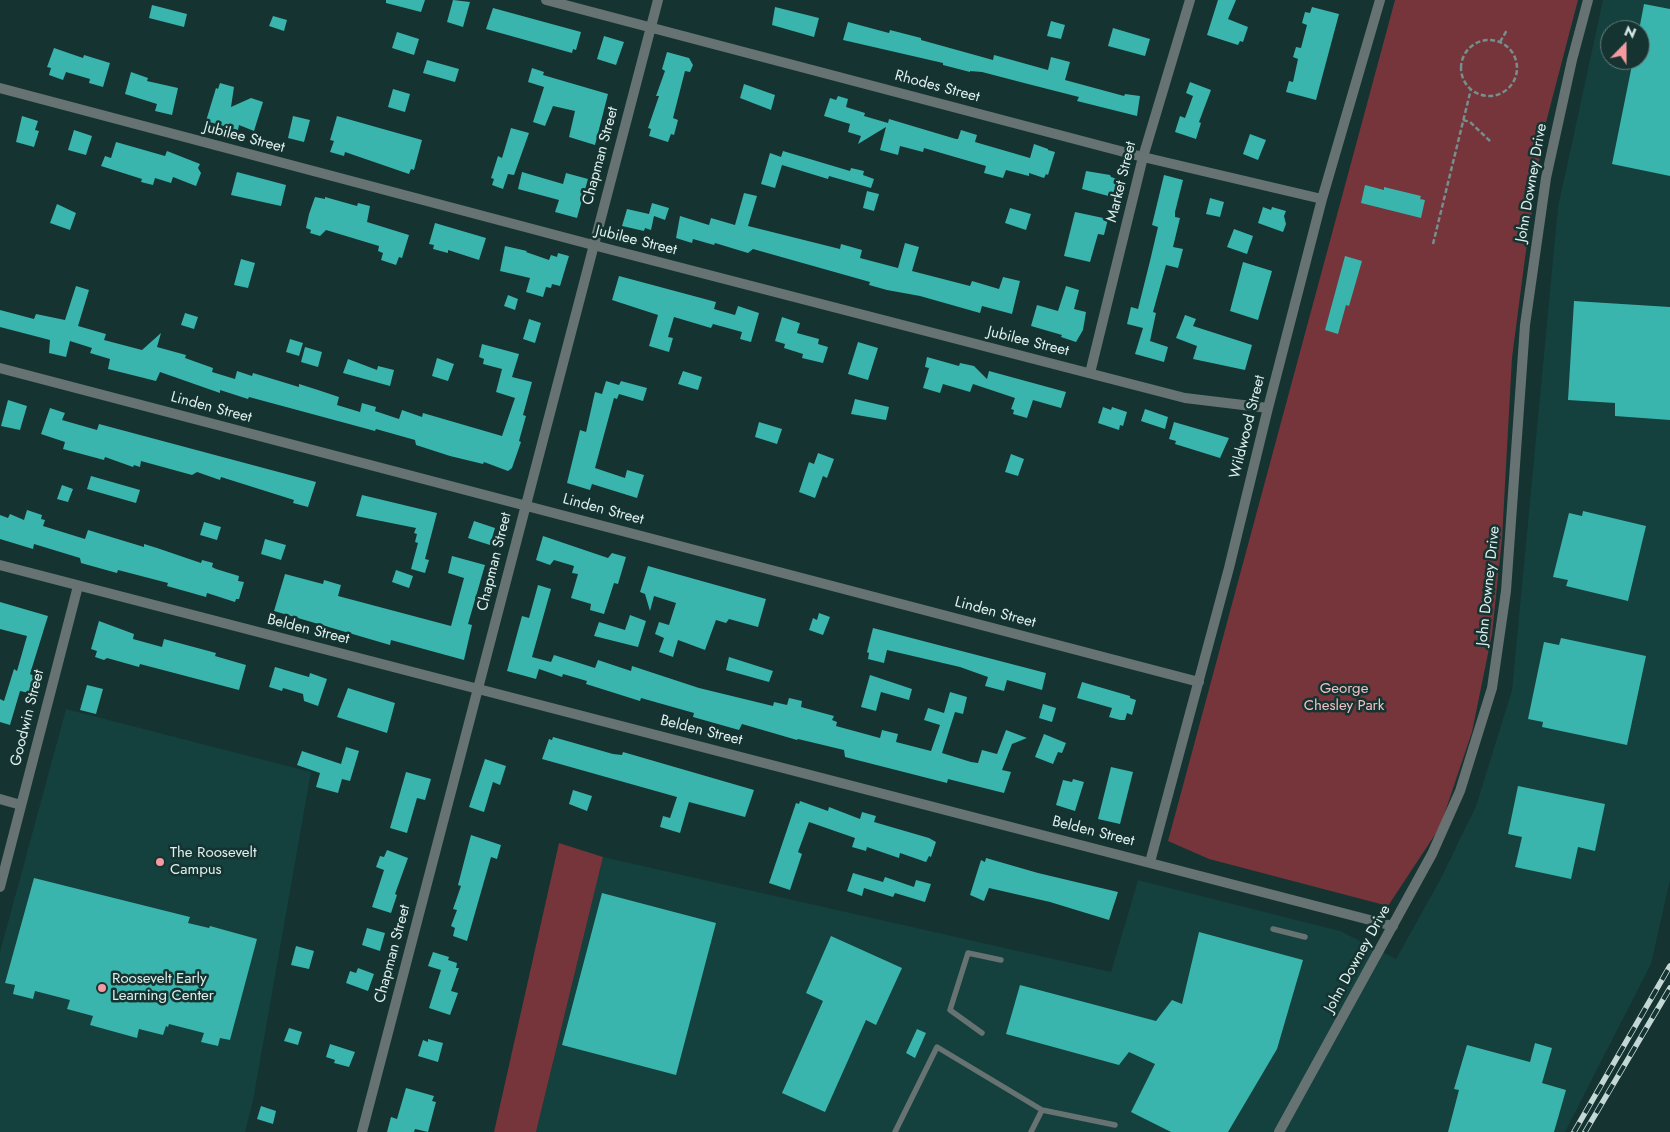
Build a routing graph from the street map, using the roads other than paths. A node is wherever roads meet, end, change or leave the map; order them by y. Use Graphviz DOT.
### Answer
graph roads {
  1 [pos="546,0"];
  2 [pos="658,0"];
  3 [pos="1190,0"];
  4 [pos="1380,0"];
  5 [pos="1588,0"];
  6 [pos="651,28"];
  7 [pos="0,88"];
  8 [pos="1143,157"];
  9 [pos="1322,199"];
  10 [pos="593,245"];
  11 [pos="0,368"];
  12 [pos="1090,373"];
  13 [pos="1268,408"];
  14 [pos="525,505"];
  15 [pos="0,565"];
  16 [pos="78,586"];
  17 [pos="1199,682"];
  18 [pos="478,688"];
  19 [pos="0,799"];
  20 [pos="21,804"];
  21 [pos="1150,862"];
  22 [pos="0,887"];
  23 [pos="1394,926"];
  24 [pos="1273,929"];
  25 [pos="1305,937"];
  26 [pos="1001,960"];
  27 [pos="982,1033"];
  28 [pos="1042,1110"];
  29 [pos="1115,1125"];
  30 [pos="362,1132"];
  31 [pos="895,1132"];
  32 [pos="1031,1132"];
  33 [pos="1279,1132"];
  1 -- 6 [label="street, Rhodes Street"];
  2 -- 6 [label="street, Chapman Street"];
  3 -- 8 [label="street, Market Street"];
  4 -- 9 [label="street, Wildwood Street"];
  5 -- 23 [label="street, John Downey Drive"];
  6 -- 8 [label="street, Rhodes Street"];
  6 -- 10 [label="street, Chapman Street"];
  7 -- 10 [label="street, Jubilee Street"];
  8 -- 9 [label="street, Rhodes Street"];
  8 -- 12 [label="street, Market Street"];
  9 -- 13 [label="street, Wildwood Street"];
  10 -- 12 [label="street, Jubilee Street"];
  10 -- 14 [label="street, Chapman Street"];
  11 -- 14 [label="street, Linden Street"];
  12 -- 13 [label="street, Jubilee Street"];
  13 -- 17 [label="street, Wildwood Street"];
  14 -- 17 [label="street, Linden Street"];
  14 -- 18 [label="street, Chapman Street"];
  15 -- 16 [label="street, Belden Street"];
  16 -- 18 [label="street, Belden Street"];
  16 -- 20 [label="street, Goodwin Street"];
  17 -- 21 [label="street, Wildwood Street"];
  18 -- 21 [label="street, Belden Street"];
  18 -- 30 [label="street, Chapman Street"];
  19 -- 20 [label="street"];
  20 -- 22 [label="street, Goodwin Street"];
  21 -- 23 [label="street, Belden Street"];
  23 -- 33 [label="street, John Downey Drive"];
  24 -- 25 [label="lane"];
  26 -- 27 [label="lane"];
  28 -- 29 [label="lane"];
  28 -- 31 [label="lane"];
  28 -- 32 [label="lane"];
}
